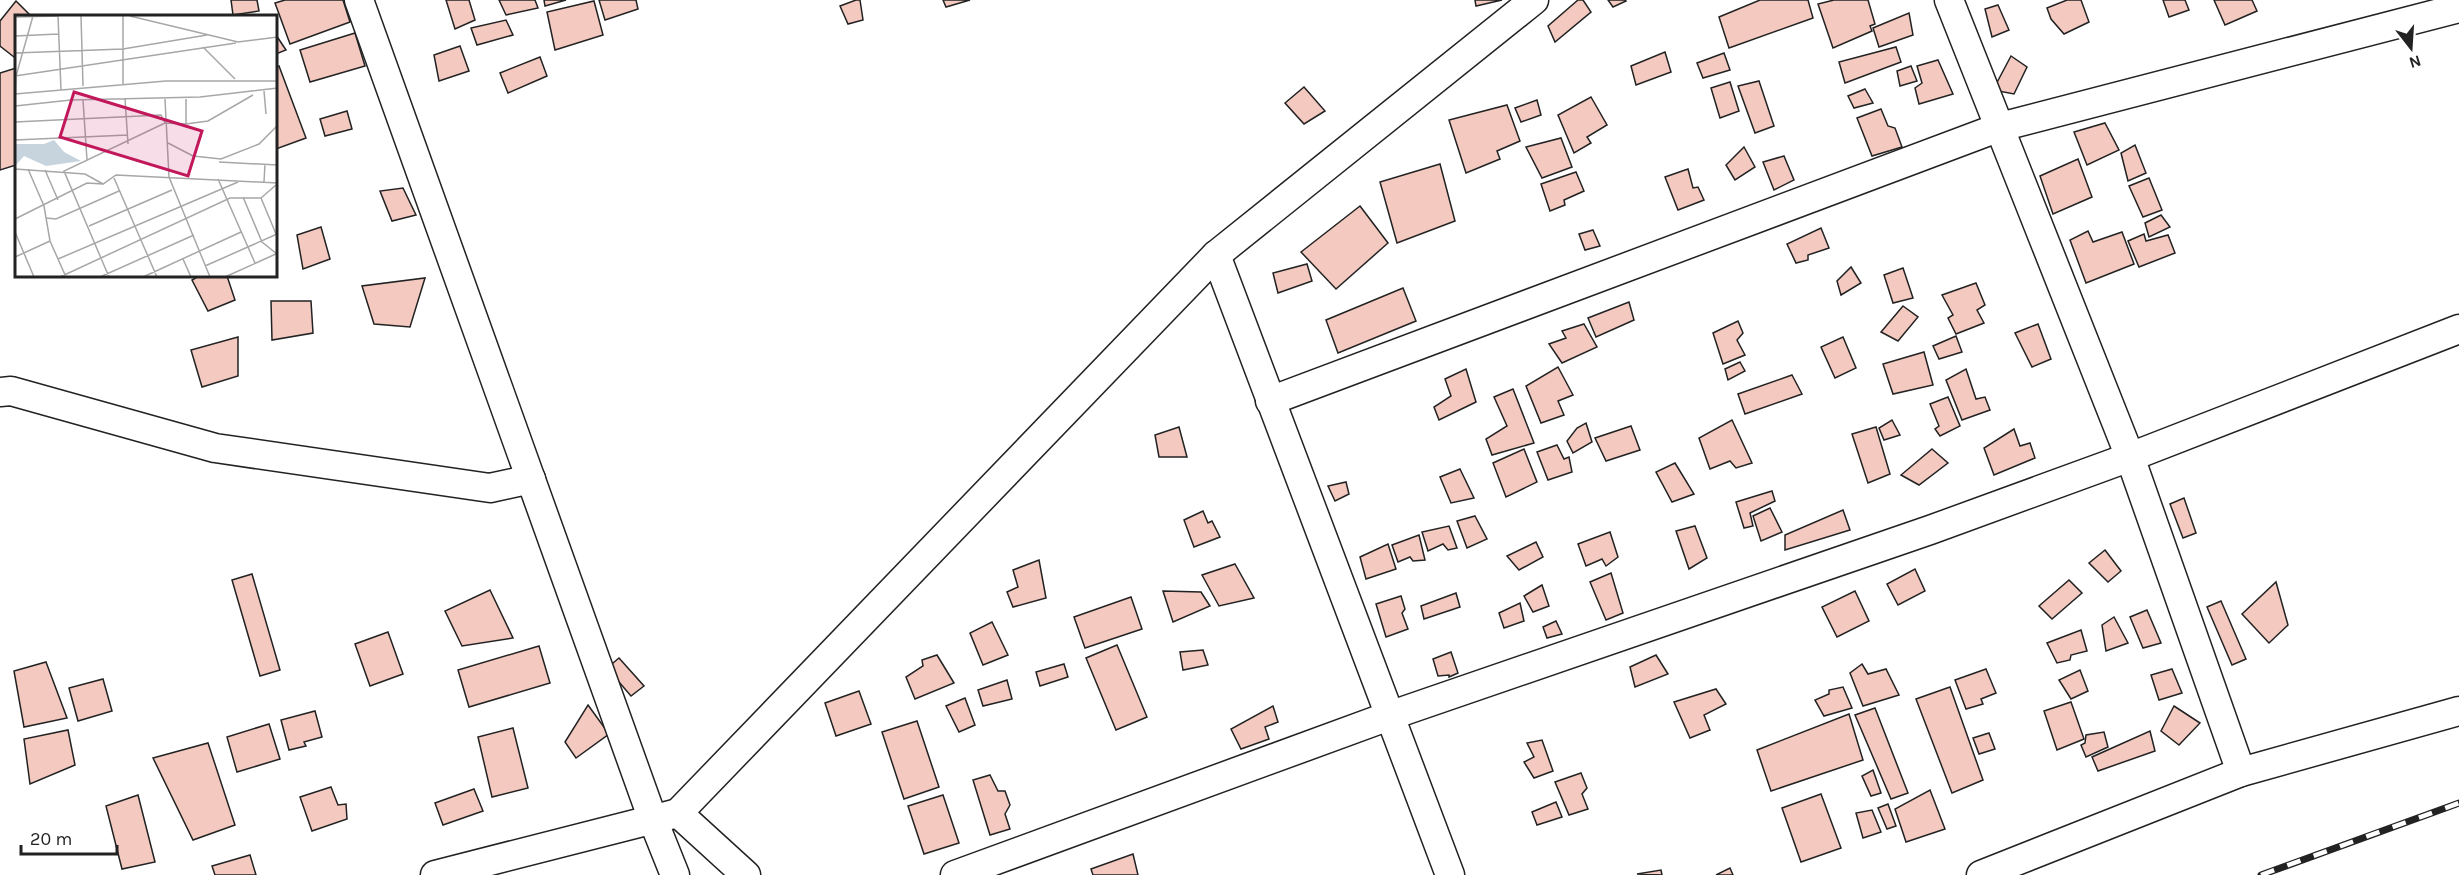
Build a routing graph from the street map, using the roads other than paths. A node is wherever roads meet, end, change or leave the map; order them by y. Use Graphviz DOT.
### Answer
graph roads {
  1 [pos="359,0"];
  2 [pos="1533,0"];
  3 [pos="1949,0"];
  4 [pos="2459,8"];
  5 [pos="2000,127"];
  6 [pos="1216,255"];
  7 [pos="2459,329"];
  8 [pos="0,392"];
  9 [pos="1270,401"];
  10 [pos="2130,457"];
  11 [pos="531,479"];
  12 [pos="2459,711"];
  13 [pos="1389,716"];
  14 [pos="2241,772"];
  15 [pos="665,817"];
  16 [pos="435,875"];
  17 [pos="675,875"];
  18 [pos="746,875"];
  19 [pos="955,875"];
  20 [pos="1450,875"];
  21 [pos="1981,875"];
  1 -- 11 [label="street"];
  2 -- 6 [label="street"];
  3 -- 5 [label="street"];
  4 -- 5 [label="street"];
  5 -- 9 [label="street"];
  5 -- 10 [label="street"];
  6 -- 9 [label="street"];
  6 -- 15 [label="street"];
  7 -- 10 [label="street"];
  8 -- 11 [label="street"];
  9 -- 13 [label="street"];
  10 -- 13 [label="street"];
  10 -- 14 [label="street"];
  11 -- 15 [label="street"];
  12 -- 14 [label="street"];
  13 -- 19 [label="street"];
  13 -- 20 [label="street"];
  14 -- 21 [label="street"];
  15 -- 16 [label="street"];
  15 -- 17 [label="street"];
  15 -- 18 [label="street"];
}
